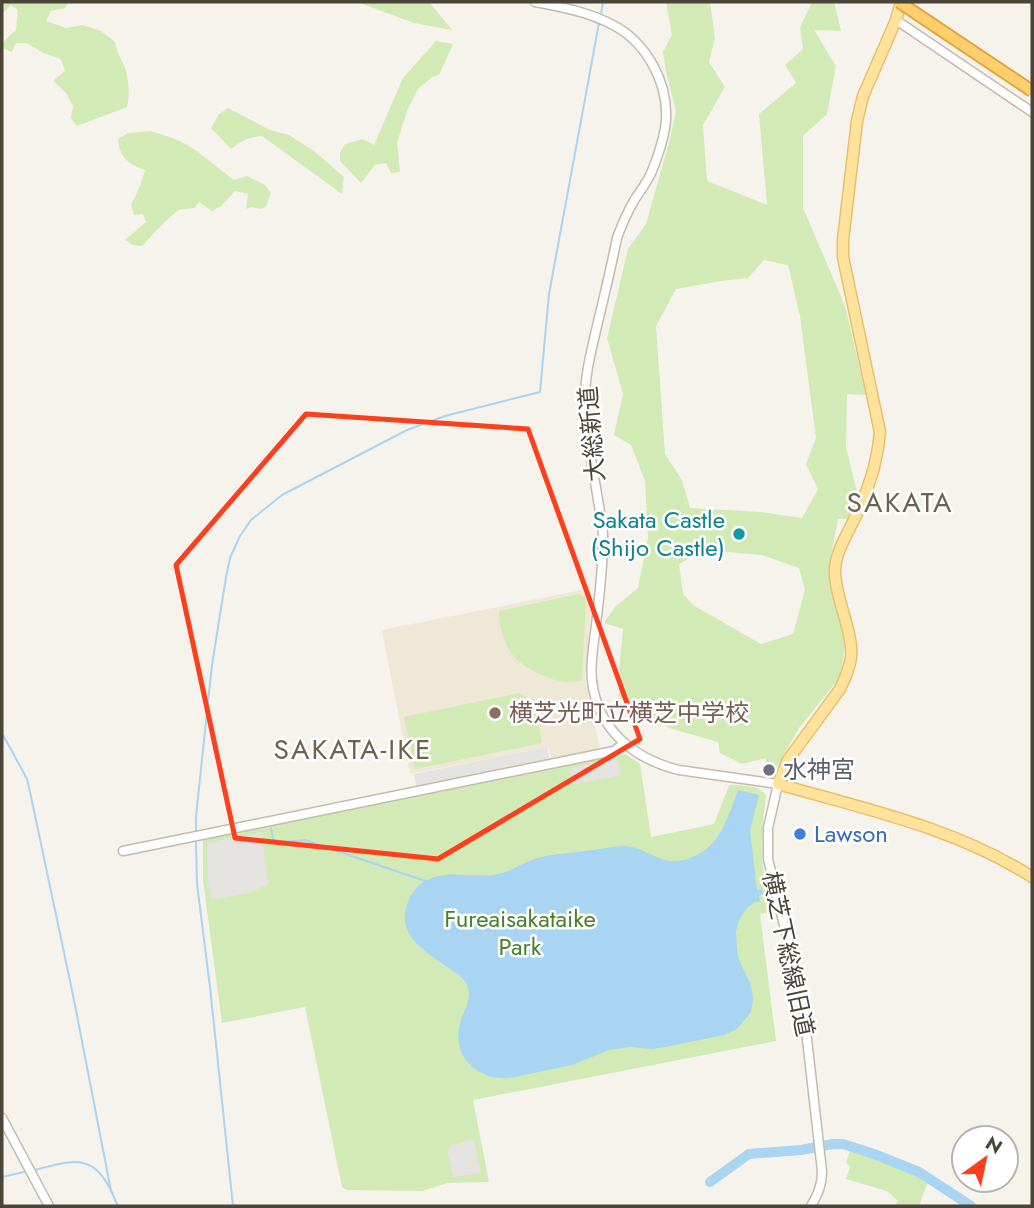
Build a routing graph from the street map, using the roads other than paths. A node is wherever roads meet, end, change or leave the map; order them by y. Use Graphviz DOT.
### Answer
graph roads {
  1 [pos="535,2"];
  2 [pos="900,2"];
  3 [pos="895,20"];
  4 [pos="1032,91"];
  5 [pos="1032,112"];
  6 [pos="624,743"];
  7 [pos="778,784"];
  8 [pos="123,851"];
  9 [pos="1032,877"];
  10 [pos="2,1118"];
  11 [pos="49,1206"];
  12 [pos="811,1206"];
  1 -- 6 [label="street, 大総新道"];
  2 -- 3 [label="main road"];
  2 -- 4 [label="highway, bridge"];
  3 -- 5 [label="street"];
  3 -- 7 [label="main road"];
  6 -- 7 [label="street, 大総新道"];
  6 -- 8 [label="street"];
  7 -- 9 [label="main road"];
  7 -- 12 [label="street, 横芝下総線旧道"];
  10 -- 11 [label="street"];
}
